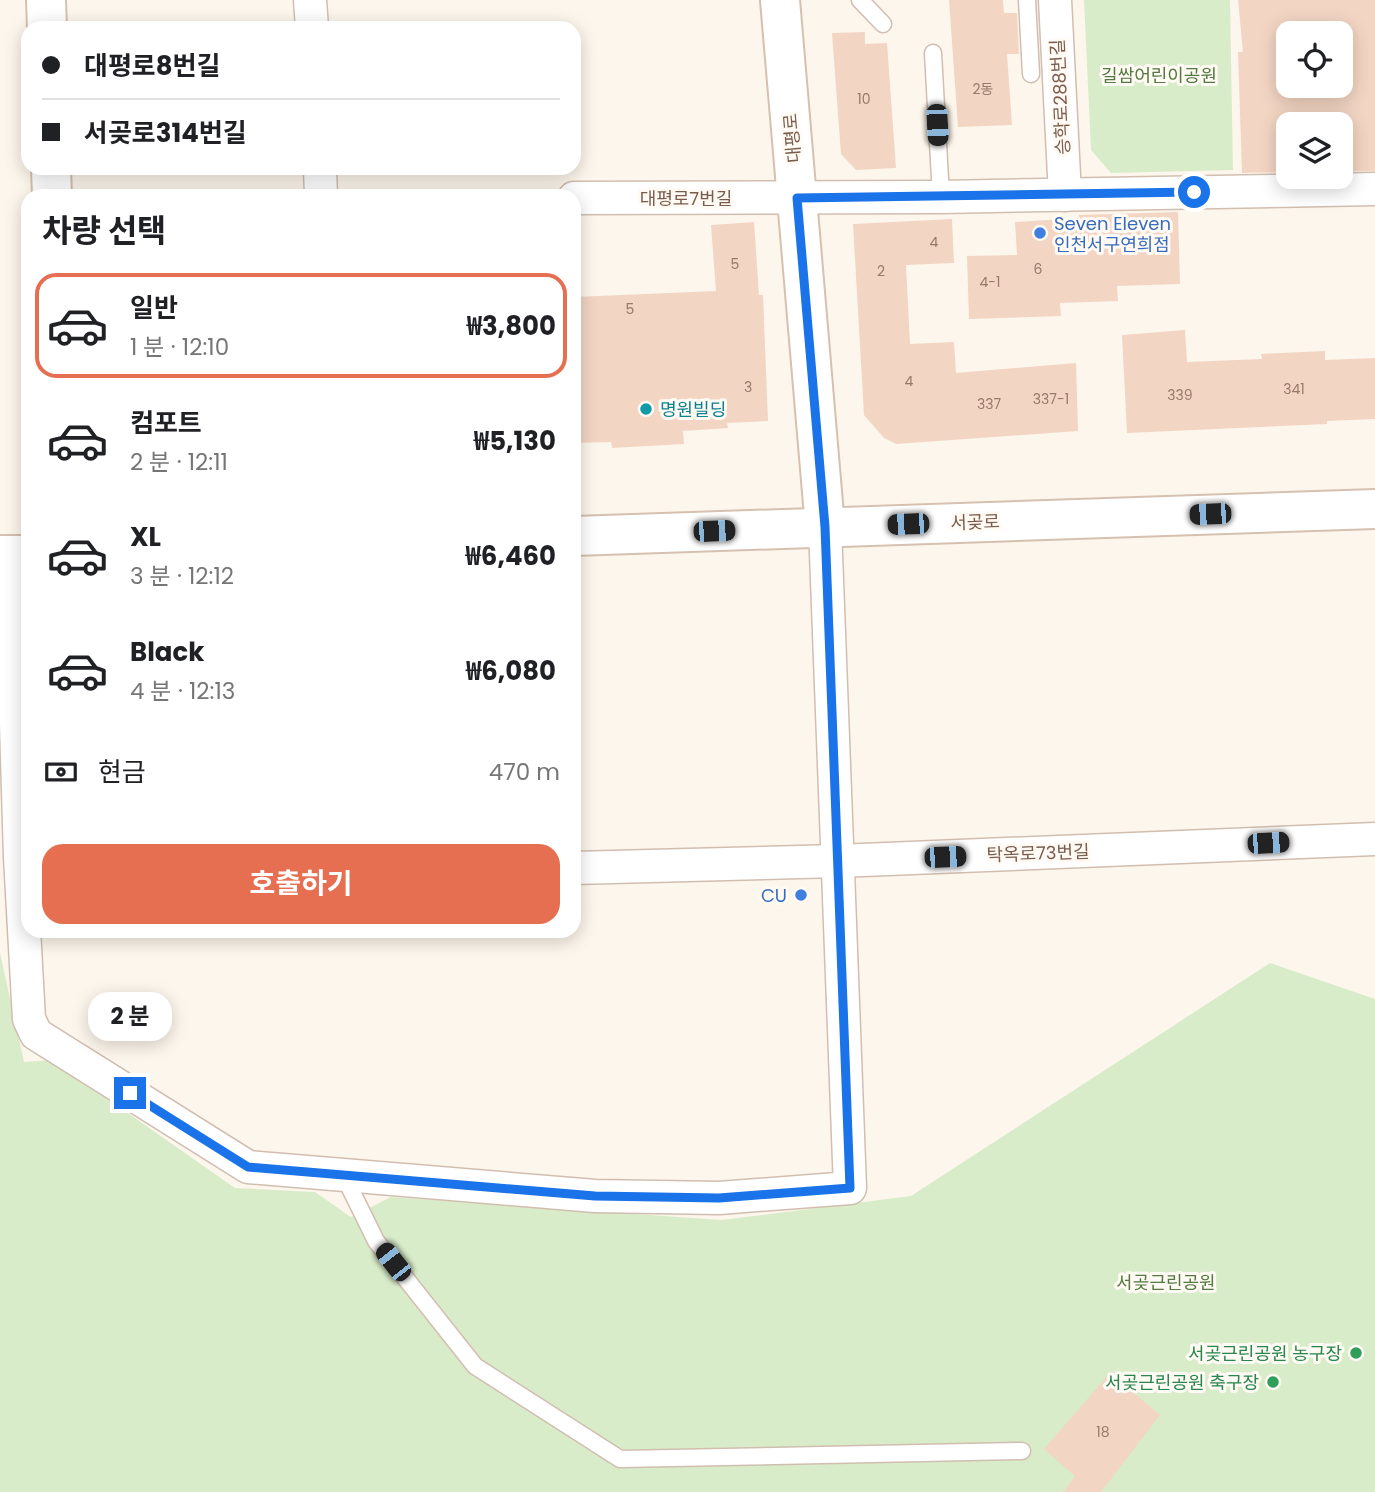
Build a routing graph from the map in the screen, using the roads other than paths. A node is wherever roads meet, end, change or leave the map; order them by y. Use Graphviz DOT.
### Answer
graph roads {
  1 [pos="46,0"];
  2 [pos="310,0"];
  3 [pos="780,0"];
  4 [pos="860,0"];
  5 [pos="1027,0"];
  6 [pos="1055,0"];
  7 [pos="47,21"];
  8 [pos="312,21"];
  9 [pos="883,24"];
  10 [pos="933,53"];
  11 [pos="1031,74"];
  12 [pos="1375,189"];
  13 [pos="1065,195"];
  14 [pos="941,197"];
  15 [pos="581,198"];
  16 [pos="797,198"];
  17 [pos="1375,509"];
  18 [pos="825,527"];
  19 [pos="581,536"];
  20 [pos="13,555"];
  21 [pos="1375,839"];
  22 [pos="838,861"];
  23 [pos="581,868"];
  24 [pos="17,882"];
  25 [pos="21,928"];
  26 [pos="22,938"];
  27 [pos="344,1176"];
  28 [pos="1022,1451"];
  1 -- 7 [label="main road"];
  2 -- 8 [label="street"];
  3 -- 16 [label="main road, 대평로"];
  4 -- 9 [label="lane"];
  5 -- 11 [label="lane"];
  6 -- 13 [label="street, 승학로288번길"];
  10 -- 14 [label="lane"];
  12 -- 13 [label="street, 대평로7번길"];
  13 -- 14 [label="street, 대평로7번길"];
  14 -- 16 [label="street, 대평로7번길"];
  15 -- 16 [label="street, 대평로7번길"];
  16 -- 18 [label="main road, 대평로"];
  17 -- 18 [label="main road, 서곶로"];
  18 -- 19 [label="main road, 서곶로"];
  18 -- 22 [label="street"];
  20 -- 24 [label="street"];
  21 -- 22 [label="street, 탁옥로73번길"];
  22 -- 23 [label="street, 탁옥로73번길"];
  22 -- 27 [label="street"];
  24 -- 25 [label="street"];
  26 -- 27 [label="street"];
  27 -- 28 [label="lane"];
}
